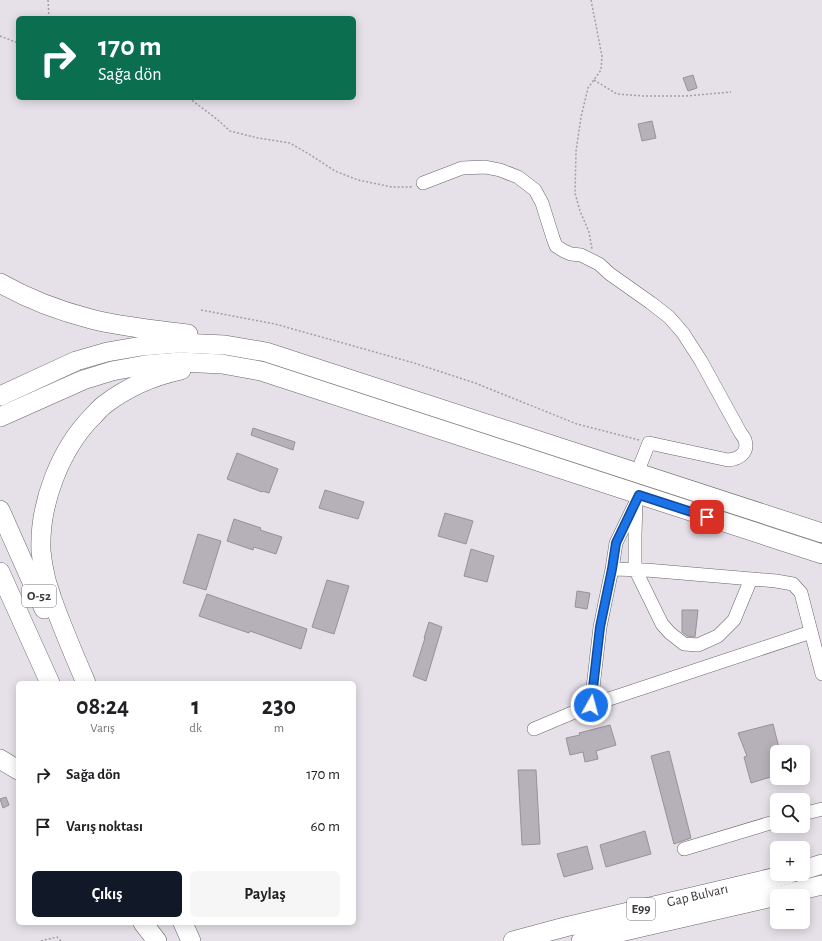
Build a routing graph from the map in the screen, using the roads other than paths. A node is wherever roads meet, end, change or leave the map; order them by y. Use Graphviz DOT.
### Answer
graph roads {
  1 [pos="423,183"];
  2 [pos="0,283"];
  3 [pos="331,374"];
  4 [pos="325,392"];
  5 [pos="0,396"];
  6 [pos="0,417"];
  7 [pos="637,473"];
  8 [pos="638,498"];
  9 [pos="0,510"];
  10 [pos="822,532"];
  11 [pos="762,535"];
  12 [pos="822,554"];
  13 [pos="822,559"];
  14 [pos="612,569"];
  15 [pos="635,569"];
  16 [pos="0,572"];
  17 [pos="751,579"];
  18 [pos="811,632"];
  19 [pos="822,674"];
  20 [pos="49,681"];
  21 [pos="76,681"];
  22 [pos="85,681"];
  23 [pos="591,705"];
  24 [pos="534,729"];
  25 [pos="0,759"];
  26 [pos="16,769"];
  27 [pos="822,809"];
  28 [pos="810,812"];
  29 [pos="770,823"];
  30 [pos="684,849"];
  31 [pos="822,865"];
  32 [pos="810,868"];
  33 [pos="770,879"];
  34 [pos="822,886"];
  35 [pos="809,889"];
  36 [pos="770,898"];
  37 [pos="145,925"];
  38 [pos="152,925"];
  39 [pos="184,925"];
  40 [pos="158,941"];
  41 [pos="191,941"];
  42 [pos="513,941"];
  43 [pos="581,941"];
  1 -- 7 [label="street"];
  2 -- 3 [label="highway"];
  3 -- 5 [label="highway"];
  3 -- 7 [label="highway"];
  4 -- 6 [label="highway"];
  4 -- 8 [label="highway"];
  4 -- 22 [label="highway"];
  7 -- 10 [label="highway"];
  8 -- 11 [label="highway"];
  8 -- 14 [label="street"];
  8 -- 15 [label="street"];
  9 -- 21 [label="highway, O-52"];
  11 -- 12 [label="highway"];
  11 -- 13 [label="highway"];
  14 -- 15 [label="street"];
  14 -- 23 [label="street"];
  15 -- 17 [label="street"];
  15 -- 17 [label="street"];
  16 -- 20 [label="highway, O-52"];
  17 -- 18 [label="street"];
  18 -- 19 [label="street"];
  18 -- 23 [label="street"];
  23 -- 24 [label="street"];
  25 -- 26 [label="highway"];
  27 -- 28 [label="street"];
  29 -- 30 [label="street"];
  31 -- 32 [label="highway"];
  33 -- 42 [label="highway, Gap Bulvarı / E99"];
  34 -- 35 [label="highway, Gap Bulvarı"];
  36 -- 43 [label="highway, Gap Bulvarı / E99"];
  37 -- 40 [label="highway"];
  38 -- 40 [label="highway"];
  39 -- 41 [label="highway"];
}
